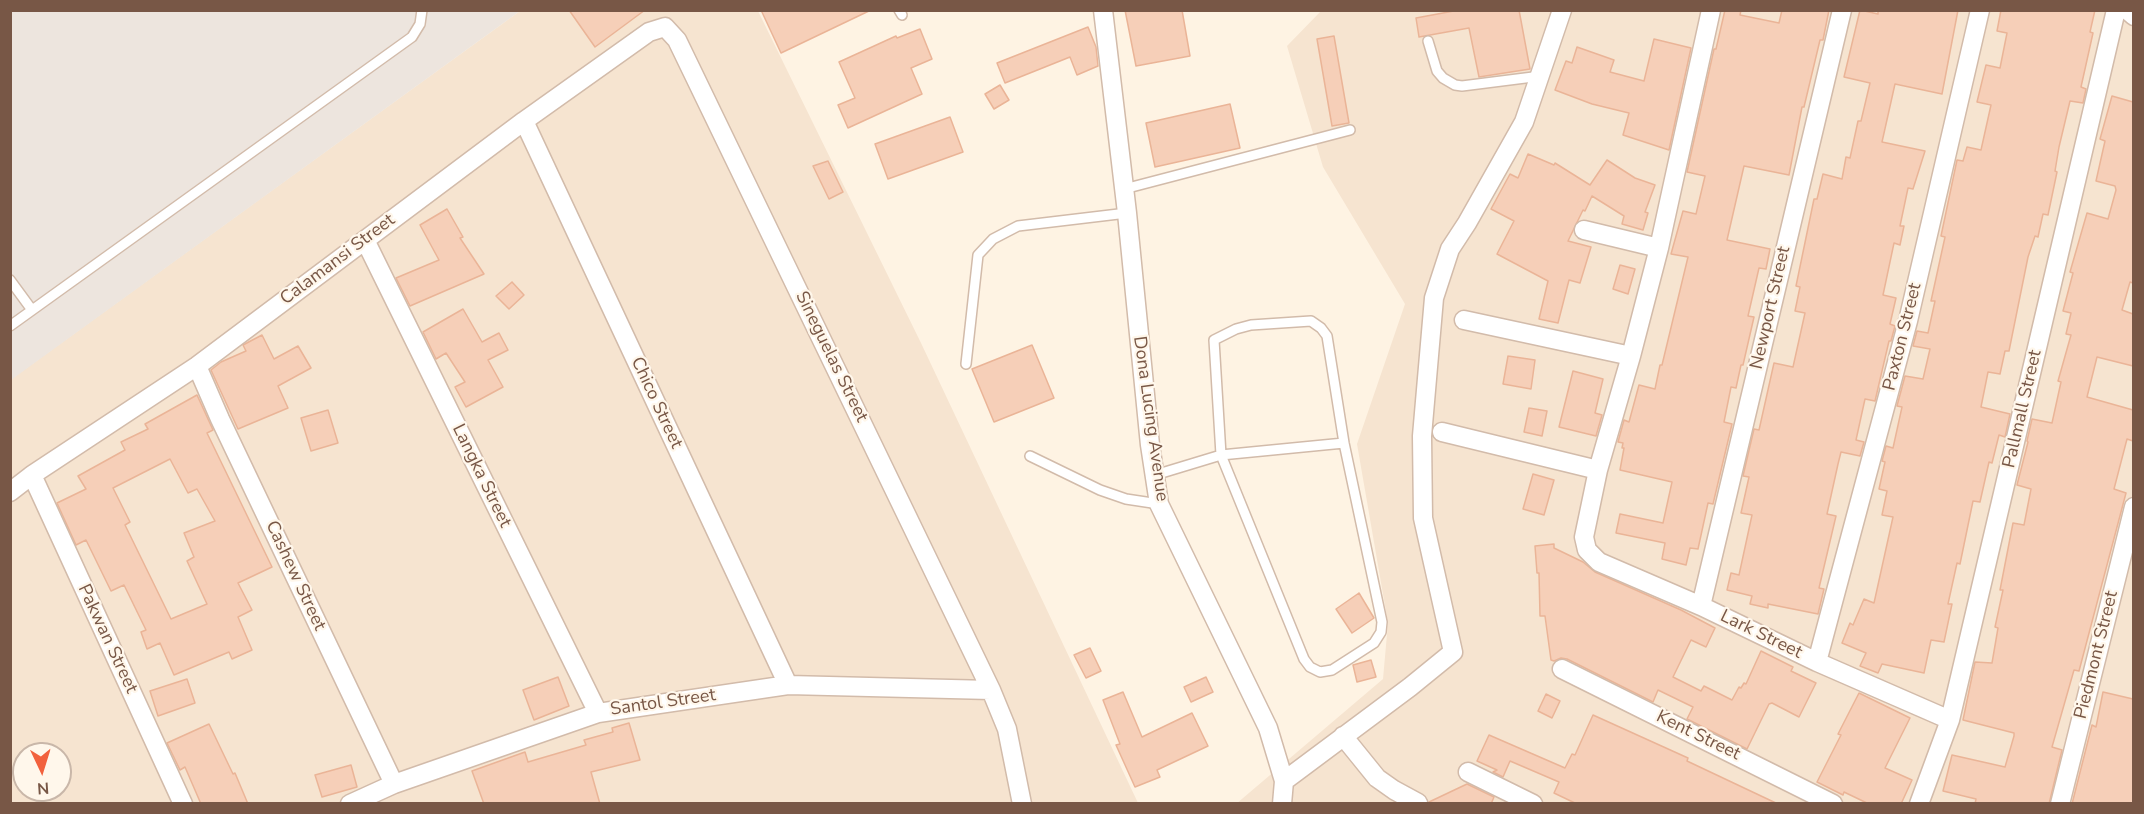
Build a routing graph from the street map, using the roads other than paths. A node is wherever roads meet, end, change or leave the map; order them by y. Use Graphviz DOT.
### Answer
graph roads {
  1 [pos="422,10"];
  2 [pos="1103,10"];
  3 [pos="1562,10"];
  4 [pos="1711,10"];
  5 [pos="1842,10"];
  6 [pos="1980,10"];
  7 [pos="2116,10"];
  8 [pos="2127,10"];
  9 [pos="2133,16"];
  10 [pos="665,27"];
  11 [pos="1428,41"];
  12 [pos="1540,76"];
  13 [pos="524,121"];
  14 [pos="1350,130"];
  15 [pos="1124,189"];
  16 [pos="1127,213"];
  17 [pos="1584,230"];
  18 [pos="365,240"];
  19 [pos="1659,248"];
  20 [pos="10,280"];
  21 [pos="32,309"];
  22 [pos="1464,320"];
  23 [pos="10,326"];
  24 [pos="1631,356"];
  25 [pos="966,364"];
  26 [pos="197,366"];
  27 [pos="1442,432"];
  28 [pos="1344,443"];
  29 [pos="1221,455"];
  30 [pos="1030,456"];
  31 [pos="1598,470"];
  32 [pos="32,475"];
  33 [pos="1155,475"];
  34 [pos="10,492"];
  35 [pos="1159,504"];
  36 [pos="2133,507"];
  37 [pos="1701,606"];
  38 [pos="1818,662"];
  39 [pos="1562,669"];
  40 [pos="788,685"];
  41 [pos="992,690"];
  42 [pos="598,713"];
  43 [pos="1950,720"];
  44 [pos="1343,736"];
  45 [pos="1468,772"];
  46 [pos="1284,781"];
  47 [pos="394,784"];
  48 [pos="1418,803"];
  49 [pos="183,804"];
  50 [pos="350,804"];
  51 [pos="1022,804"];
  52 [pos="1282,804"];
  53 [pos="1533,804"];
  54 [pos="1833,804"];
  55 [pos="1919,804"];
  56 [pos="2060,804"];
  1 -- 21 [label="lane"];
  2 -- 15 [label="street, Dona Lucing Avenue"];
  3 -- 12 [label="street"];
  4 -- 19 [label="street"];
  5 -- 37 [label="street, Newport Street"];
  6 -- 38 [label="street, Paxton Street"];
  7 -- 43 [label="street, Pallmall Street"];
  8 -- 9 [label="street"];
  10 -- 13 [label="street, Calamansi Street"];
  10 -- 41 [label="street, Sineguelas Street"];
  11 -- 12 [label="lane"];
  12 -- 44 [label="street"];
  13 -- 18 [label="street, Calamansi Street"];
  13 -- 40 [label="street, Chico Street"];
  14 -- 15 [label="lane"];
  15 -- 16 [label="street, Dona Lucing Avenue"];
  16 -- 25 [label="lane"];
  16 -- 33 [label="street, Dona Lucing Avenue"];
  17 -- 19 [label="street"];
  18 -- 26 [label="street, Calamansi Street"];
  18 -- 42 [label="street, Langka Street"];
  19 -- 24 [label="street"];
  20 -- 21 [label="lane"];
  21 -- 23 [label="lane"];
  22 -- 24 [label="street"];
  24 -- 31 [label="street"];
  26 -- 32 [label="street, Calamansi Street"];
  26 -- 47 [label="street, Cashew Street"];
  27 -- 31 [label="street"];
  28 -- 29 [label="lane"];
  28 -- 29 [label="lane"];
  28 -- 29 [label="lane"];
  29 -- 33 [label="lane"];
  30 -- 35 [label="lane"];
  31 -- 37 [label="street, Lark Street"];
  32 -- 34 [label="street, Calamansi Street"];
  32 -- 49 [label="street, Pakwan Street"];
  33 -- 35 [label="street, Dona Lucing Avenue"];
  35 -- 46 [label="street, Dona Lucing Avenue"];
  36 -- 56 [label="street, Piedmont Street"];
  37 -- 38 [label="street, Lark Street"];
  38 -- 43 [label="street, Lark Street"];
  39 -- 54 [label="street, Kent Street"];
  40 -- 41 [label="street, Santol Street"];
  40 -- 42 [label="street, Santol Street"];
  41 -- 51 [label="street, Sineguelas Street"];
  42 -- 47 [label="street, Santol Street"];
  43 -- 55 [label="street, Pallmall Street"];
  44 -- 46 [label="street"];
  44 -- 48 [label="street"];
  45 -- 53 [label="street"];
  46 -- 52 [label="street, Dona Lucing Avenue"];
  47 -- 50 [label="street, Santol Street"];
}
